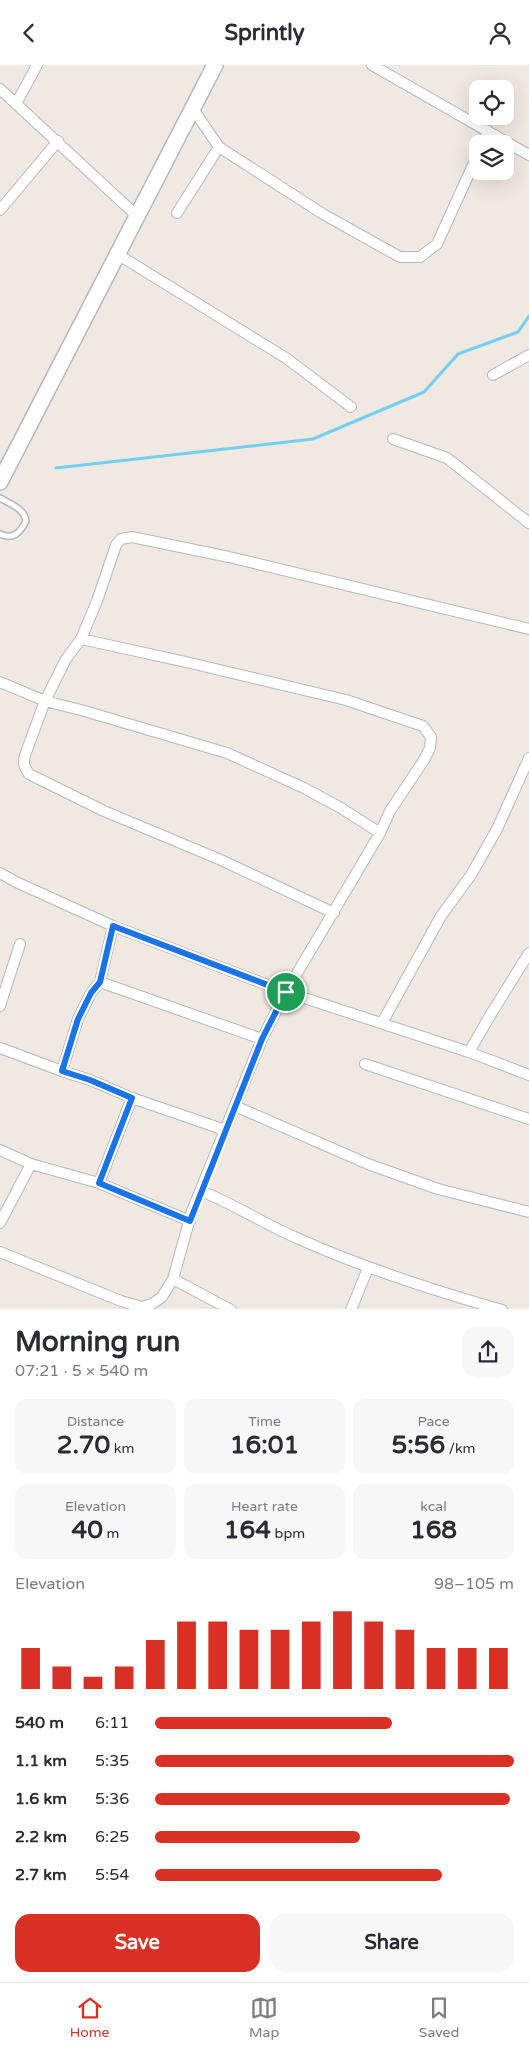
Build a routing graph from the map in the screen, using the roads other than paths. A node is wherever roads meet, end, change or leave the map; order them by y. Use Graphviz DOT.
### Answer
graph roads {
  1 [pos="37,65"];
  2 [pos="214,65"];
  3 [pos="372,65"];
  4 [pos="0,89"];
  5 [pos="16,104"];
  6 [pos="192,109"];
  7 [pos="488,131"];
  8 [pos="486,135"];
  9 [pos="58,141"];
  10 [pos="219,147"];
  11 [pos="529,155"];
  12 [pos="469,174"];
  13 [pos="0,210"];
  14 [pos="177,213"];
  15 [pos="137,216"];
  16 [pos="118,254"];
  17 [pos="529,355"];
  18 [pos="493,375"];
  19 [pos="351,407"];
  20 [pos="393,439"];
  21 [pos="0,482"];
  22 [pos="0,498"];
  23 [pos="529,523"];
  24 [pos="0,534"];
  25 [pos="529,629"];
  26 [pos="81,639"];
  27 [pos="0,682"];
  28 [pos="45,701"];
  29 [pos="529,758"];
  30 [pos="380,833"];
  31 [pos="0,873"];
  32 [pos="334,913"];
  33 [pos="113,926"];
  34 [pos="20,944"];
  35 [pos="529,953"];
  36 [pos="100,982"];
  37 [pos="286,992"];
  38 [pos="1,999"];
  39 [pos="382,1023"];
  40 [pos="262,1039"];
  41 [pos="0,1048"];
  42 [pos="469,1052"];
  43 [pos="365,1064"];
  44 [pos="62,1071"];
  45 [pos="529,1075"];
  46 [pos="132,1098"];
  47 [pos="235,1106"];
  48 [pos="529,1119"];
  49 [pos="226,1130"];
  50 [pos="0,1150"];
  51 [pos="30,1164"];
  52 [pos="99,1183"];
  53 [pos="201,1191"];
  54 [pos="529,1212"];
  55 [pos="190,1221"];
  56 [pos="0,1223"];
  57 [pos="0,1253"];
  58 [pos="368,1268"];
  59 [pos="172,1279"];
  60 [pos="231,1309"];
  61 [pos="351,1309"];
  62 [pos="502,1309"];
  1 -- 5 [label="street"];
  2 -- 6 [label="main road"];
  3 -- 7 [label="street"];
  4 -- 5 [label="street"];
  5 -- 9 [label="street"];
  6 -- 10 [label="street"];
  6 -- 15 [label="main road"];
  7 -- 8 [label="street"];
  7 -- 11 [label="street"];
  9 -- 13 [label="street"];
  9 -- 15 [label="street"];
  10 -- 12 [label="street"];
  10 -- 14 [label="street"];
  15 -- 16 [label="main road"];
  16 -- 19 [label="street"];
  16 -- 21 [label="main road"];
  17 -- 18 [label="street"];
  20 -- 23 [label="street"];
  22 -- 24 [label="lane"];
  25 -- 26 [label="street"];
  26 -- 28 [label="street"];
  26 -- 30 [label="street"];
  27 -- 28 [label="street"];
  28 -- 30 [label="street"];
  28 -- 32 [label="street"];
  29 -- 39 [label="street"];
  30 -- 32 [label="street"];
  31 -- 33 [label="street"];
  32 -- 37 [label="street"];
  33 -- 36 [label="street"];
  33 -- 37 [label="street"];
  34 -- 38 [label="street"];
  35 -- 42 [label="street"];
  36 -- 40 [label="street"];
  36 -- 44 [label="street"];
  37 -- 39 [label="street"];
  37 -- 40 [label="street"];
  39 -- 42 [label="street"];
  40 -- 47 [label="street"];
  41 -- 44 [label="street"];
  42 -- 45 [label="street"];
  43 -- 48 [label="street"];
  44 -- 46 [label="street"];
  46 -- 49 [label="street"];
  46 -- 52 [label="street"];
  47 -- 49 [label="street"];
  47 -- 54 [label="street"];
  49 -- 53 [label="street"];
  50 -- 51 [label="street"];
  51 -- 52 [label="street"];
  51 -- 56 [label="street"];
  52 -- 55 [label="street"];
  53 -- 55 [label="street"];
  53 -- 58 [label="street"];
  55 -- 59 [label="street"];
  57 -- 59 [label="street"];
  58 -- 61 [label="street"];
  58 -- 62 [label="street"];
  59 -- 60 [label="street"];
}
